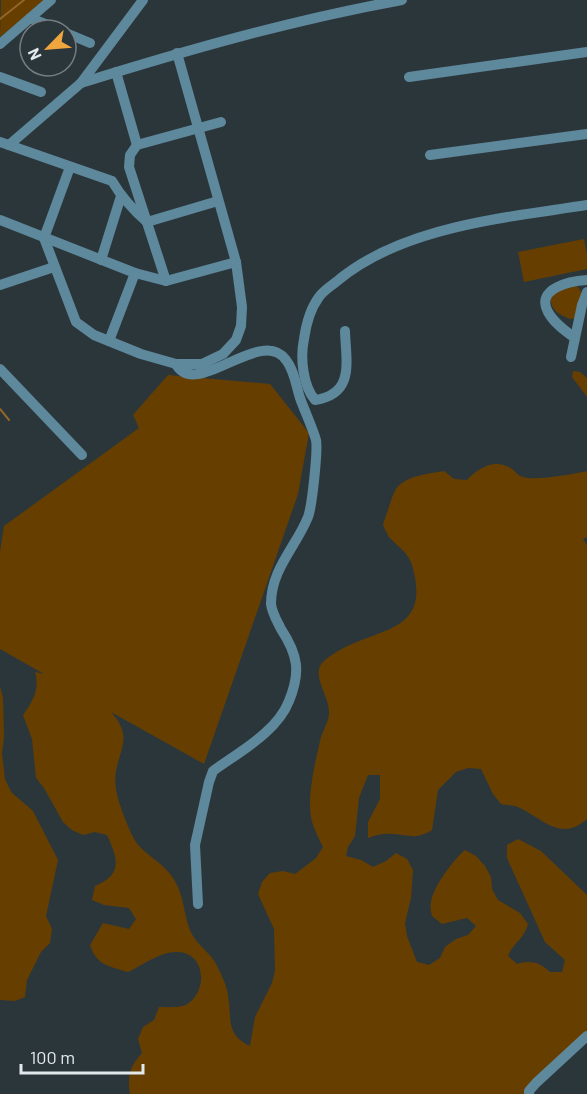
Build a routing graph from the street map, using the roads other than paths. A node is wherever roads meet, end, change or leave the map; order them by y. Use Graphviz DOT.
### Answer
graph roads {
  1 [pos="51,0"];
  2 [pos="143,0"];
  3 [pos="402,0"];
  4 [pos="344,5"];
  5 [pos="30,18"];
  6 [pos="18,28"];
  7 [pos="78,38"];
  8 [pos="90,43"];
  9 [pos="0,44"];
  10 [pos="587,52"];
  11 [pos="177,53"];
  12 [pos="116,72"];
  13 [pos="0,76"];
  14 [pos="409,77"];
  15 [pos="81,83"];
  16 [pos="41,92"];
  17 [pos="221,122"];
  18 [pos="198,128"];
  19 [pos="587,134"];
  20 [pos="5,144"];
  21 [pos="137,145"];
  22 [pos="430,155"];
  23 [pos="70,166"];
  24 [pos="129,167"];
  25 [pos="112,181"];
  26 [pos="121,196"];
  27 [pos="218,201"];
  28 [pos="587,206"];
  29 [pos="0,220"];
  30 [pos="147,222"];
  31 [pos="44,238"];
  32 [pos="101,260"];
  33 [pos="236,262"];
  34 [pos="54,267"];
  35 [pos="135,273"];
  36 [pos="587,280"];
  37 [pos="166,281"];
  38 [pos="0,285"];
  39 [pos="587,292"];
  40 [pos="345,331"];
  41 [pos="575,338"];
  42 [pos="109,341"];
  43 [pos="571,357"];
  44 [pos="176,364"];
  45 [pos="0,369"];
  46 [pos="82,455"];
  47 [pos="198,904"];
  48 [pos="587,1036"];
  49 [pos="529,1092"];
  1 -- 5 [label="street"];
  2 -- 15 [label="street"];
  3 -- 4 [label="street"];
  4 -- 11 [label="street"];
  6 -- 9 [label="street"];
  7 -- 8 [label="street"];
  10 -- 14 [label="street"];
  11 -- 12 [label="street"];
  11 -- 18 [label="street"];
  12 -- 15 [label="street"];
  12 -- 21 [label="street"];
  13 -- 16 [label="street"];
  15 -- 20 [label="street"];
  17 -- 18 [label="street"];
  18 -- 21 [label="street"];
  18 -- 27 [label="street"];
  19 -- 22 [label="street"];
  20 -- 23 [label="street"];
  21 -- 24 [label="street"];
  23 -- 25 [label="street"];
  23 -- 31 [label="street"];
  24 -- 25 [label="street"];
  24 -- 30 [label="street"];
  25 -- 26 [label="street"];
  26 -- 30 [label="street"];
  26 -- 32 [label="street"];
  27 -- 30 [label="street"];
  27 -- 33 [label="street"];
  28 -- 40 [label="street"];
  29 -- 31 [label="street"];
  30 -- 37 [label="street"];
  31 -- 32 [label="street"];
  31 -- 34 [label="street"];
  32 -- 35 [label="street"];
  33 -- 37 [label="street"];
  33 -- 44 [label="street"];
  34 -- 38 [label="street"];
  34 -- 42 [label="street"];
  35 -- 37 [label="street"];
  35 -- 42 [label="street"];
  36 -- 41 [label="street"];
  39 -- 41 [label="street"];
  41 -- 43 [label="street"];
  42 -- 44 [label="street"];
  44 -- 47 [label="street"];
  45 -- 46 [label="street"];
  48 -- 49 [label="street"];
}
